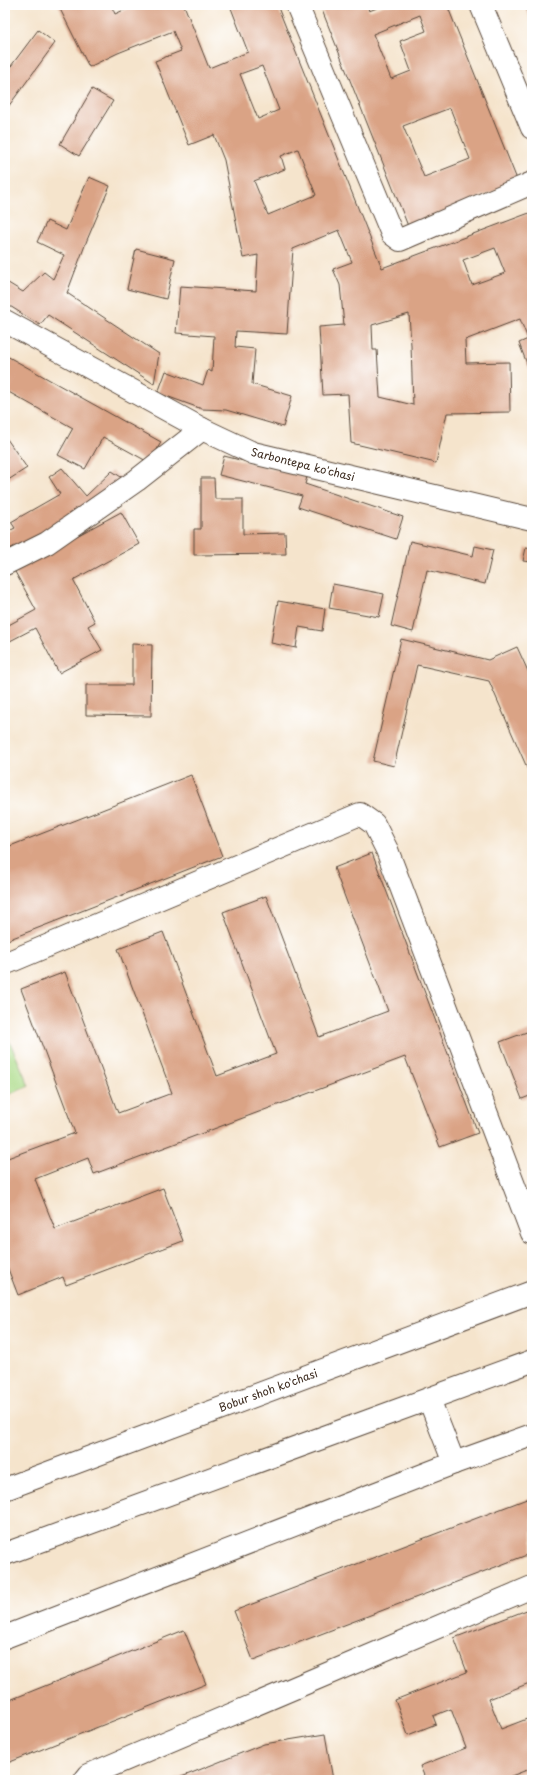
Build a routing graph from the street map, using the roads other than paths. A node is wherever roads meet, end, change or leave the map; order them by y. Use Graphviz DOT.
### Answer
graph roads {
  1 [pos="297,5"];
  2 [pos="481,5"];
  3 [pos="532,128"];
  4 [pos="532,183"];
  5 [pos="5,321"];
  6 [pos="202,430"];
  7 [pos="532,519"];
  8 [pos="5,564"];
  9 [pos="9,962"];
  10 [pos="532,1233"];
  11 [pos="532,1292"];
  12 [pos="532,1361"];
  13 [pos="429,1399"];
  14 [pos="532,1435"];
  15 [pos="454,1463"];
  16 [pos="5,1489"];
  17 [pos="5,1554"];
  18 [pos="532,1587"];
  19 [pos="5,1638"];
  20 [pos="85,1780"];
  1 -- 4 [label="main road"];
  2 -- 3 [label="main road"];
  5 -- 6 [label="main road, Sarbontepa ko'chasi"];
  6 -- 7 [label="main road, Sarbontepa ko'chasi"];
  6 -- 8 [label="main road"];
  9 -- 10 [label="main road"];
  11 -- 16 [label="main road, Bobur shoh ko'chasi"];
  12 -- 13 [label="main road"];
  13 -- 15 [label="main road"];
  13 -- 17 [label="main road"];
  14 -- 15 [label="main road"];
  15 -- 19 [label="main road"];
  18 -- 20 [label="main road"];
}
